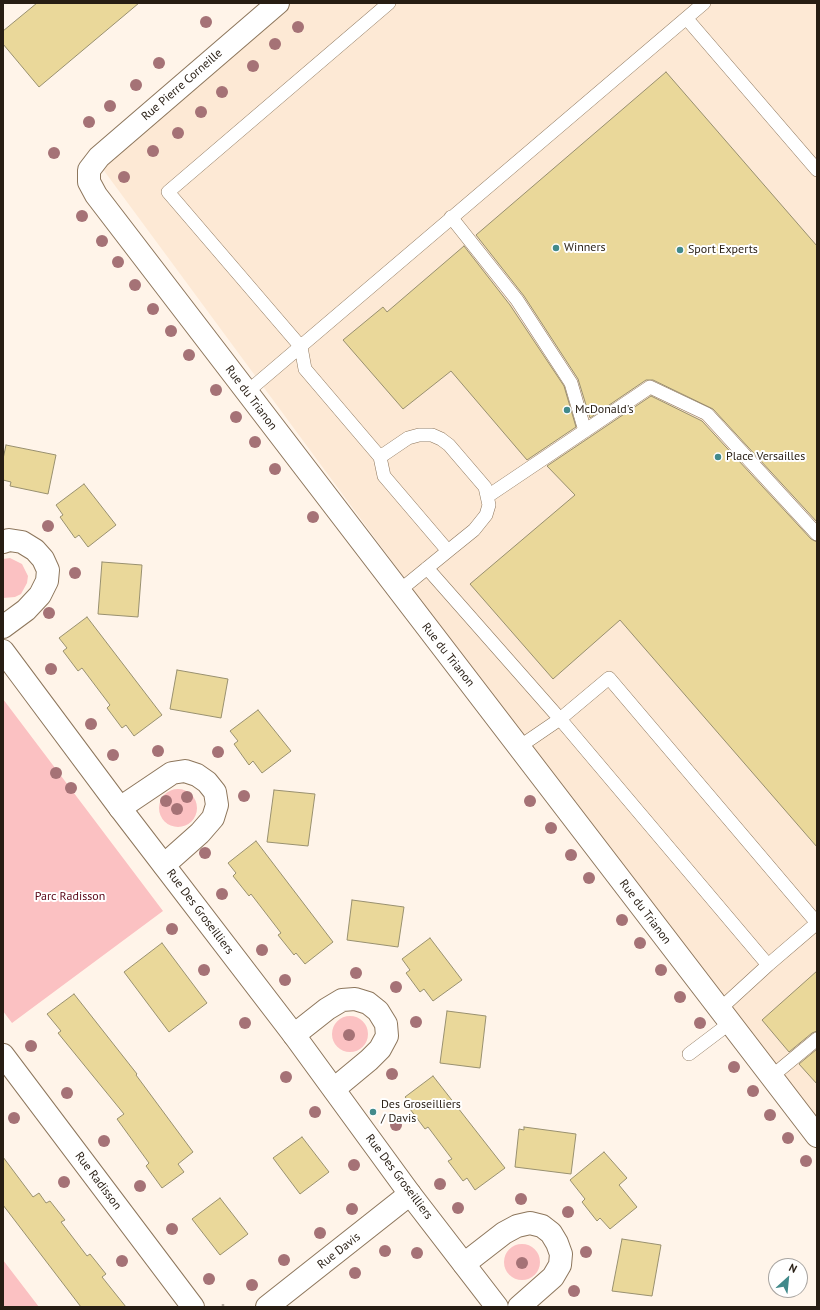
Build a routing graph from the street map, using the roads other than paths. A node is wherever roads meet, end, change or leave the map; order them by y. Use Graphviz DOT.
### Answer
graph roads {
  1 [pos="278,3"];
  2 [pos="390,3"];
  3 [pos="704,3"];
  4 [pos="687,18"];
  5 [pos="89,170"];
  6 [pos="817,170"];
  7 [pos="451,218"];
  8 [pos="301,347"];
  9 [pos="247,392"];
  10 [pos="585,432"];
  11 [pos="380,457"];
  12 [pos="488,496"];
  13 [pos="817,534"];
  14 [pos="3,542"];
  15 [pos="448,551"];
  16 [pos="427,568"];
  17 [pos="399,591"];
  18 [pos="3,627"];
  19 [pos="3,651"];
  20 [pos="560,719"];
  21 [pos="519,747"];
  22 [pos="120,808"];
  23 [pos="164,865"];
  24 [pos="768,965"];
  25 [pos="725,1016"];
  26 [pos="294,1035"];
  27 [pos="817,1039"];
  28 [pos="689,1054"];
  29 [pos="3,1055"];
  30 [pos="771,1077"];
  31 [pos="334,1089"];
  32 [pos="817,1136"];
  33 [pos="410,1194"];
  34 [pos="464,1264"];
  35 [pos="193,1307"];
  36 [pos="267,1307"];
  37 [pos="497,1307"];
  38 [pos="519,1307"];
  1 -- 5 [label="street, Rue Pierre Corneille"];
  2 -- 8 [label="lane"];
  3 -- 4 [label="lane"];
  4 -- 6 [label="lane"];
  4 -- 7 [label="lane"];
  5 -- 9 [label="street, Rue du Trianon"];
  7 -- 8 [label="lane"];
  7 -- 10 [label="lane"];
  8 -- 9 [label="lane"];
  8 -- 11 [label="lane"];
  9 -- 17 [label="street, Rue du Trianon"];
  10 -- 12 [label="lane"];
  10 -- 13 [label="lane"];
  11 -- 12 [label="lane"];
  11 -- 15 [label="lane"];
  12 -- 15 [label="lane"];
  14 -- 18 [label="street"];
  15 -- 16 [label="lane"];
  16 -- 17 [label="lane"];
  16 -- 20 [label="lane"];
  17 -- 21 [label="street, Rue du Trianon"];
  19 -- 22 [label="street, Rue Des Groseilliers"];
  20 -- 21 [label="lane"];
  20 -- 24 [label="lane"];
  20 -- 24 [label="lane"];
  21 -- 25 [label="street, Rue du Trianon"];
  22 -- 23 [label="street, Rue Des Groseilliers"];
  22 -- 23 [label="street, Rue Des Groseilliers"];
  23 -- 26 [label="street, Rue Des Groseilliers"];
  24 -- 25 [label="lane"];
  25 -- 28 [label="lane"];
  25 -- 30 [label="street, Rue du Trianon"];
  26 -- 31 [label="street, Rue Des Groseilliers"];
  26 -- 31 [label="street"];
  27 -- 30 [label="lane"];
  29 -- 35 [label="street, Rue Radisson"];
  30 -- 32 [label="street, Rue du Trianon"];
  31 -- 33 [label="street, Rue Des Groseilliers"];
  33 -- 34 [label="street, Rue Des Groseilliers"];
  33 -- 36 [label="street, Rue Davis"];
  34 -- 37 [label="street, Rue Des Groseilliers"];
  34 -- 38 [label="street"];
}
